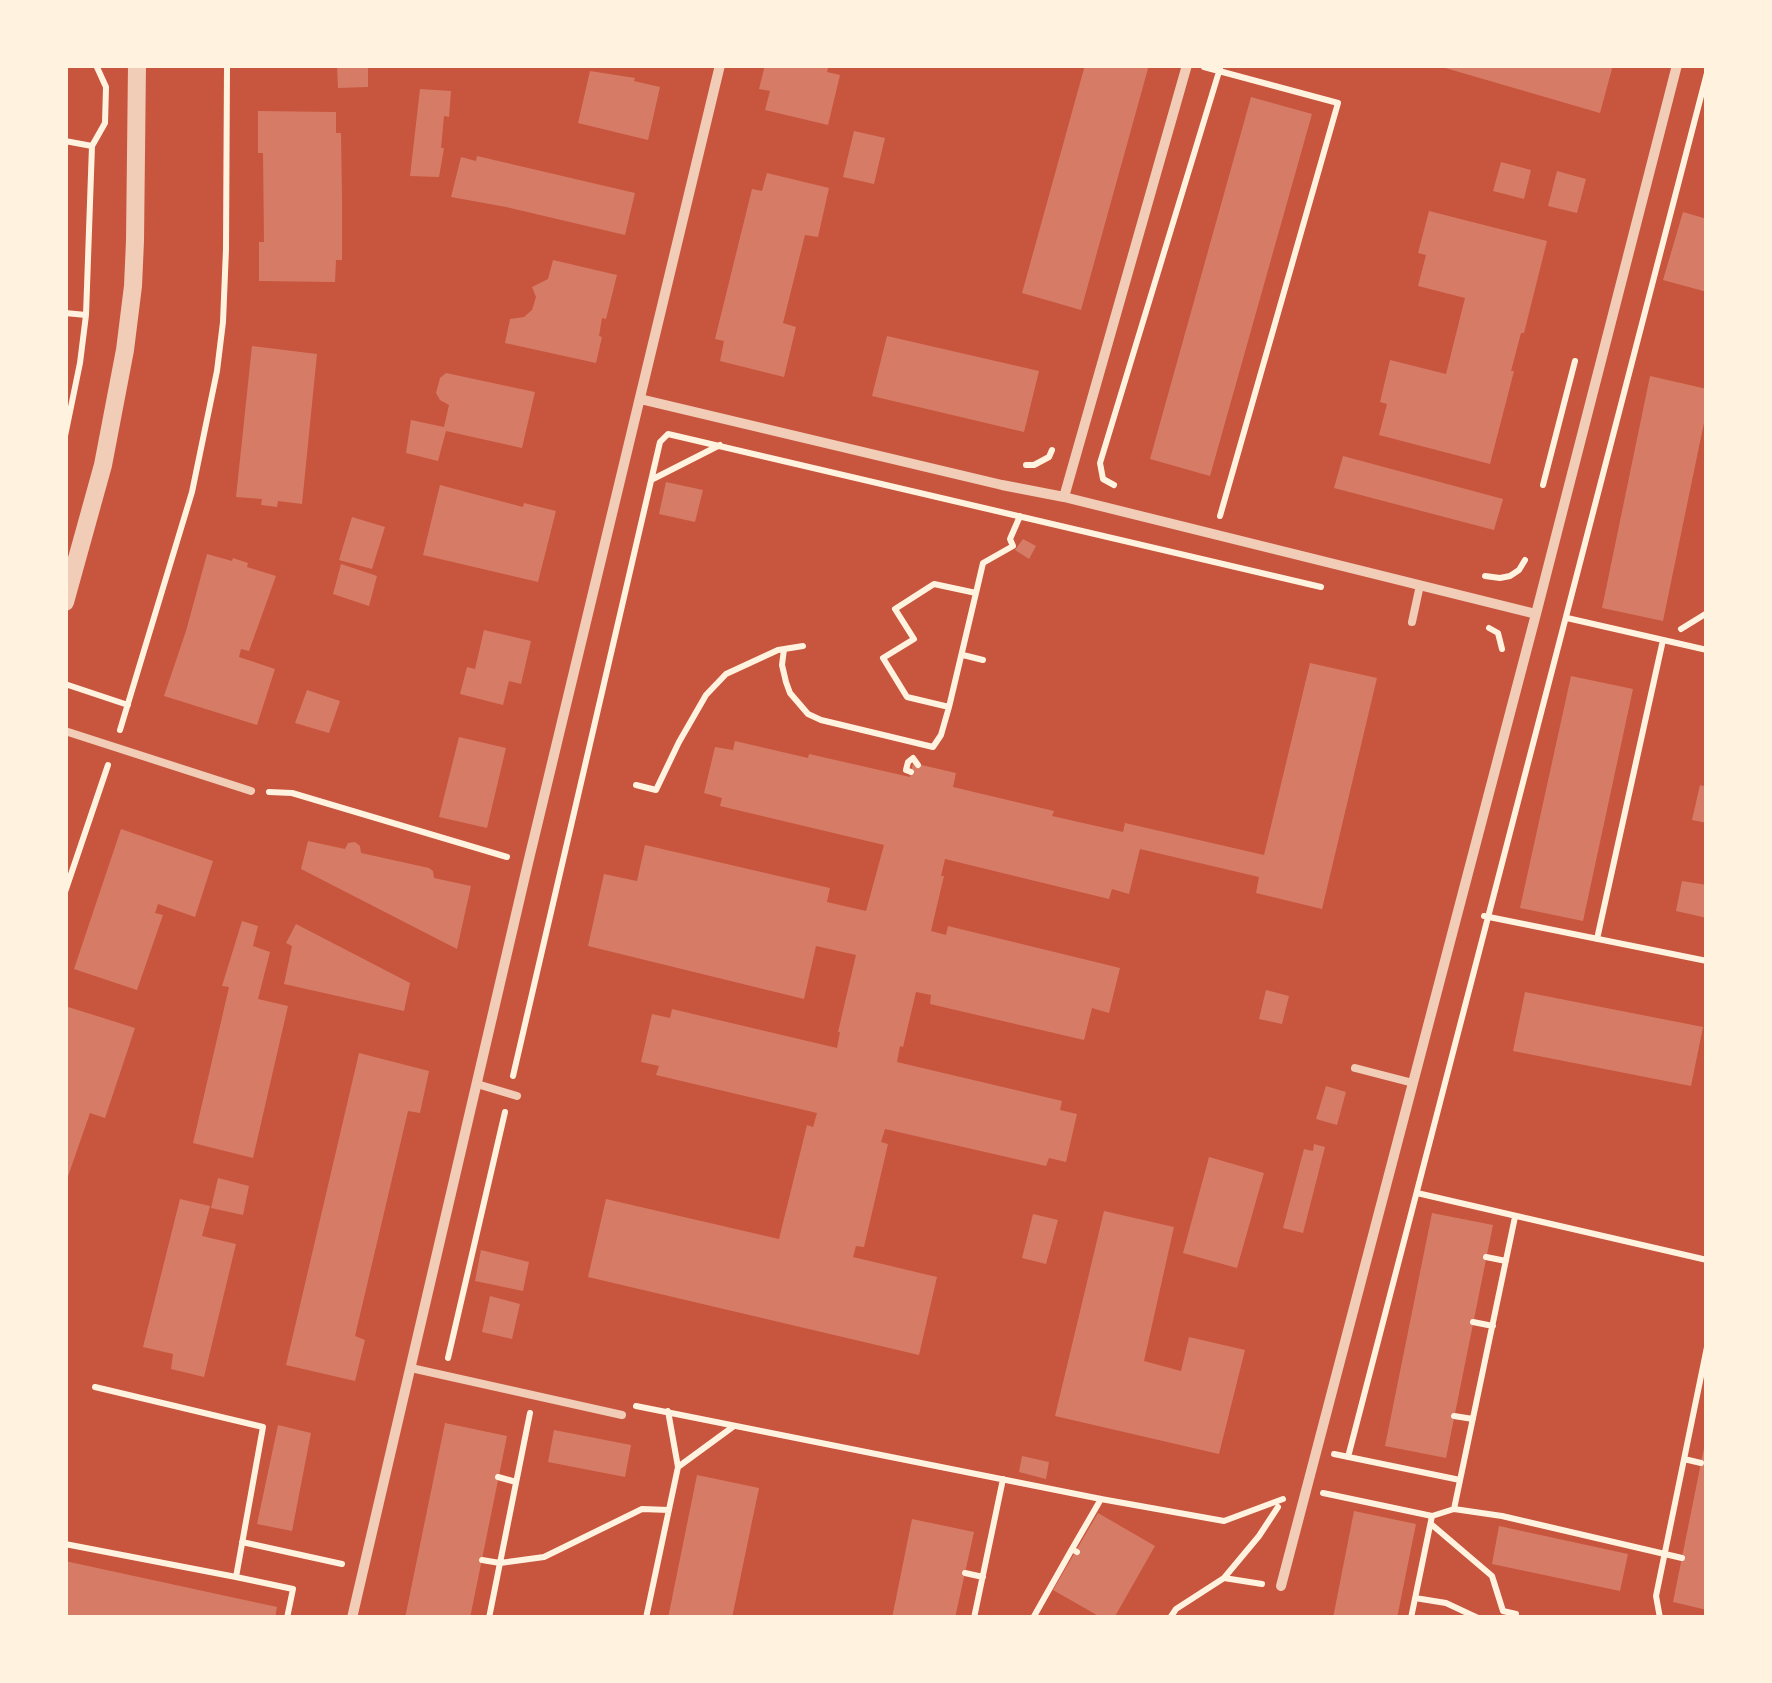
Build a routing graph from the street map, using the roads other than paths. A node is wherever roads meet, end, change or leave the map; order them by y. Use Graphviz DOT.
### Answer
graph roads {
  1 [pos="137,65"];
  2 [pos="720,65"];
  3 [pos="1187,65"];
  4 [pos="1677,65"];
  5 [pos="640,399"];
  6 [pos="1064,497"];
  7 [pos="1420,586"];
  8 [pos="65,602"];
  9 [pos="1536,614"];
  10 [pos="1412,622"];
  11 [pos="65,731"];
  12 [pos="250,791"];
  13 [pos="1355,1068"];
  14 [pos="1413,1083"];
  15 [pos="477,1084"];
  16 [pos="513,1095"];
  17 [pos="411,1368"];
  18 [pos="622,1415"];
  19 [pos="1281,1586"];
  20 [pos="352,1618"];
  1 -- 8 [label="street"];
  2 -- 5 [label="street"];
  3 -- 6 [label="street"];
  4 -- 9 [label="street"];
  5 -- 6 [label="street"];
  5 -- 15 [label="street"];
  6 -- 7 [label="street"];
  7 -- 9 [label="street"];
  7 -- 10 [label="lane"];
  9 -- 14 [label="street"];
  11 -- 12 [label="lane"];
  13 -- 14 [label="lane"];
  14 -- 19 [label="street"];
  15 -- 16 [label="lane"];
  15 -- 17 [label="street"];
  17 -- 18 [label="lane"];
  17 -- 20 [label="street"];
}
